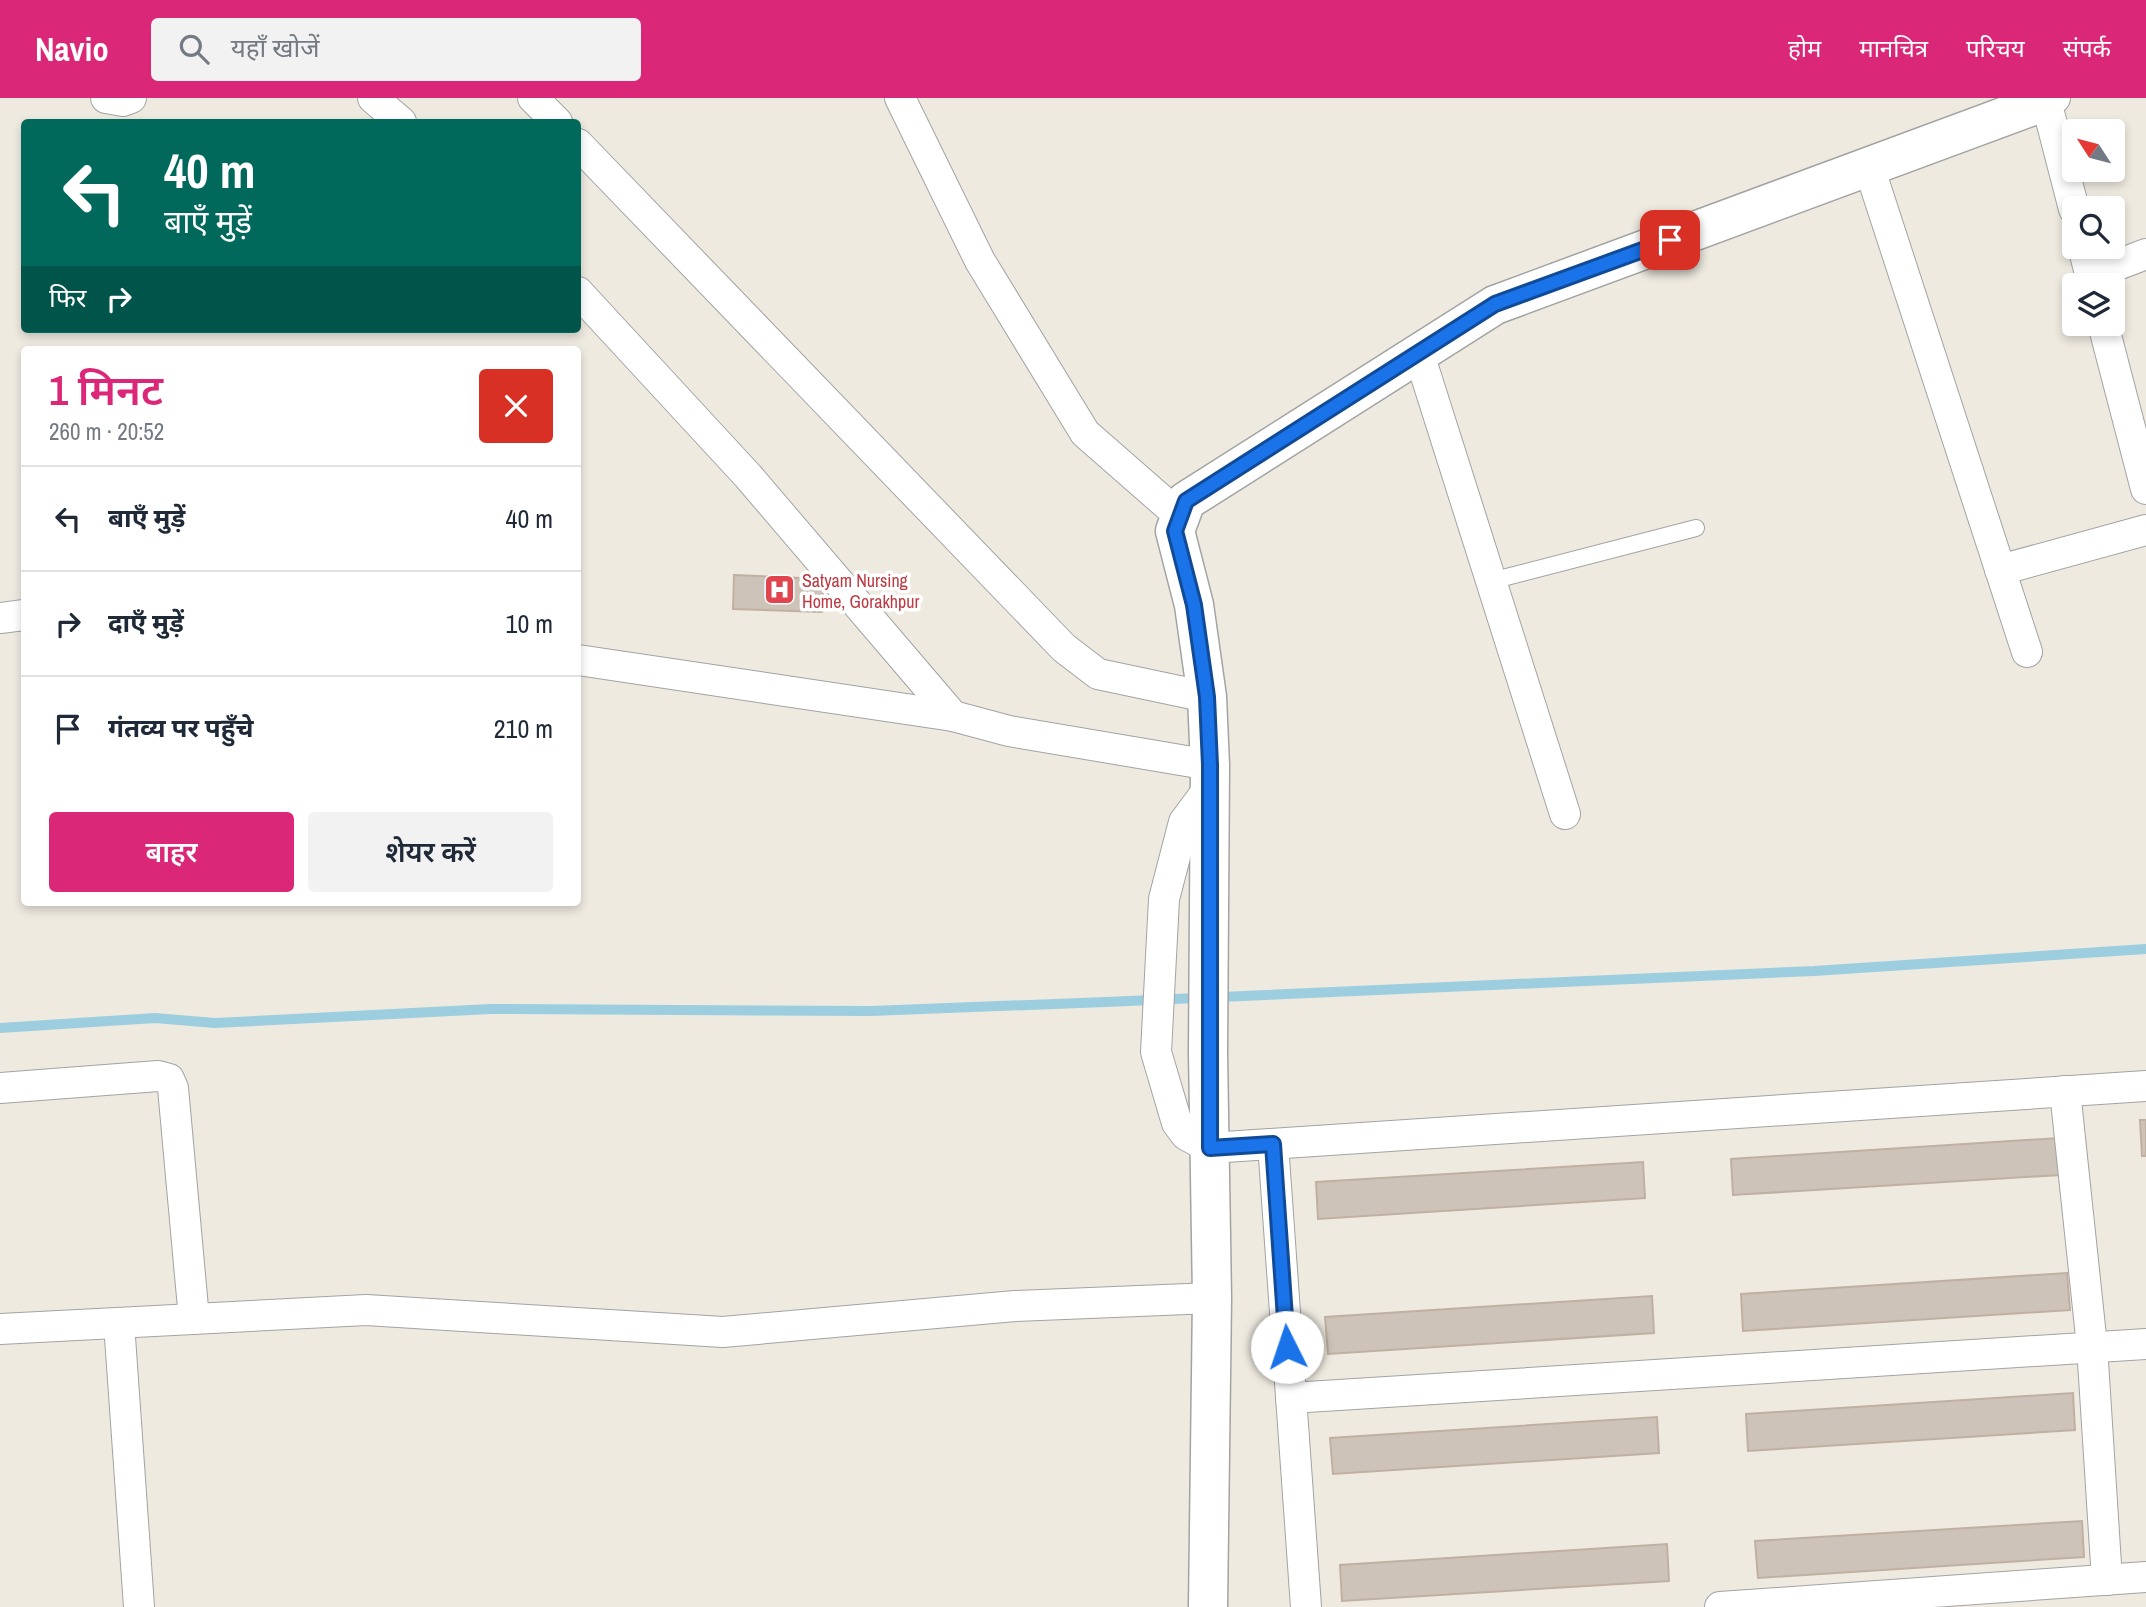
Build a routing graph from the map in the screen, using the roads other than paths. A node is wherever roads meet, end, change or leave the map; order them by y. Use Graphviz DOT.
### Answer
graph roads {
  1 [pos="106,98"];
  2 [pos="131,98"];
  3 [pos="373,98"];
  4 [pos="533,98"];
  5 [pos="900,98"];
  6 [pos="2049,99"];
  7 [pos="398,119"];
  8 [pos="553,119"];
  9 [pos="581,147"];
  10 [pos="1869,167"];
  11 [pos="2071,196"];
  12 [pos="2146,254"];
  13 [pos="2089,269"];
  14 [pos="581,295"];
  15 [pos="2106,336"];
  16 [pos="1419,354"];
  17 [pos="2146,489"];
  18 [pos="1181,517"];
  19 [pos="1696,528"];
  20 [pos="2146,530"];
  21 [pos="2000,570"];
  22 [pos="1491,581"];
  23 [pos="21,615"];
  24 [pos="0,618"];
  25 [pos="2027,652"];
  26 [pos="581,660"];
  27 [pos="1207,697"];
  28 [pos="953,716"];
  29 [pos="1210,776"];
  30 [pos="1565,814"];
  31 [pos="2146,1086"];
  32 [pos="0,1088"];
  33 [pos="2065,1091"];
  34 [pos="1273,1144"];
  35 [pos="1210,1148"];
  36 [pos="1212,1298"];
  37 [pos="194,1319"];
  38 [pos="119,1323"];
  39 [pos="0,1329"];
  40 [pos="2146,1345"];
  41 [pos="2092,1346"];
  42 [pos="1291,1398"];
  43 [pos="2146,1577"];
  44 [pos="2107,1580"];
  45 [pos="139,1607"];
  46 [pos="1208,1607"];
  47 [pos="1306,1607"];
  48 [pos="1720,1607"];
  1 -- 2 [label="street"];
  3 -- 7 [label="street"];
  4 -- 8 [label="street"];
  5 -- 18 [label="street"];
  6 -- 10 [label="street"];
  6 -- 11 [label="street"];
  9 -- 27 [label="street"];
  10 -- 16 [label="street"];
  10 -- 21 [label="street"];
  12 -- 13 [label="street"];
  14 -- 28 [label="street"];
  15 -- 17 [label="street"];
  16 -- 18 [label="street"];
  16 -- 22 [label="street"];
  18 -- 27 [label="street"];
  19 -- 22 [label="lane"];
  20 -- 21 [label="street"];
  21 -- 25 [label="street"];
  22 -- 30 [label="street"];
  23 -- 24 [label="street"];
  26 -- 28 [label="street"];
  27 -- 29 [label="street"];
  28 -- 29 [label="street"];
  29 -- 35 [label="street"];
  29 -- 35 [label="street"];
  31 -- 33 [label="street"];
  32 -- 37 [label="street"];
  33 -- 34 [label="street"];
  33 -- 41 [label="street"];
  34 -- 35 [label="street"];
  34 -- 42 [label="street"];
  35 -- 36 [label="street"];
  36 -- 37 [label="street"];
  36 -- 46 [label="street"];
  37 -- 38 [label="street"];
  38 -- 39 [label="street"];
  38 -- 45 [label="street"];
  40 -- 41 [label="street"];
  41 -- 42 [label="street"];
  41 -- 44 [label="street"];
  42 -- 47 [label="street"];
  43 -- 44 [label="street"];
  44 -- 48 [label="street"];
}
